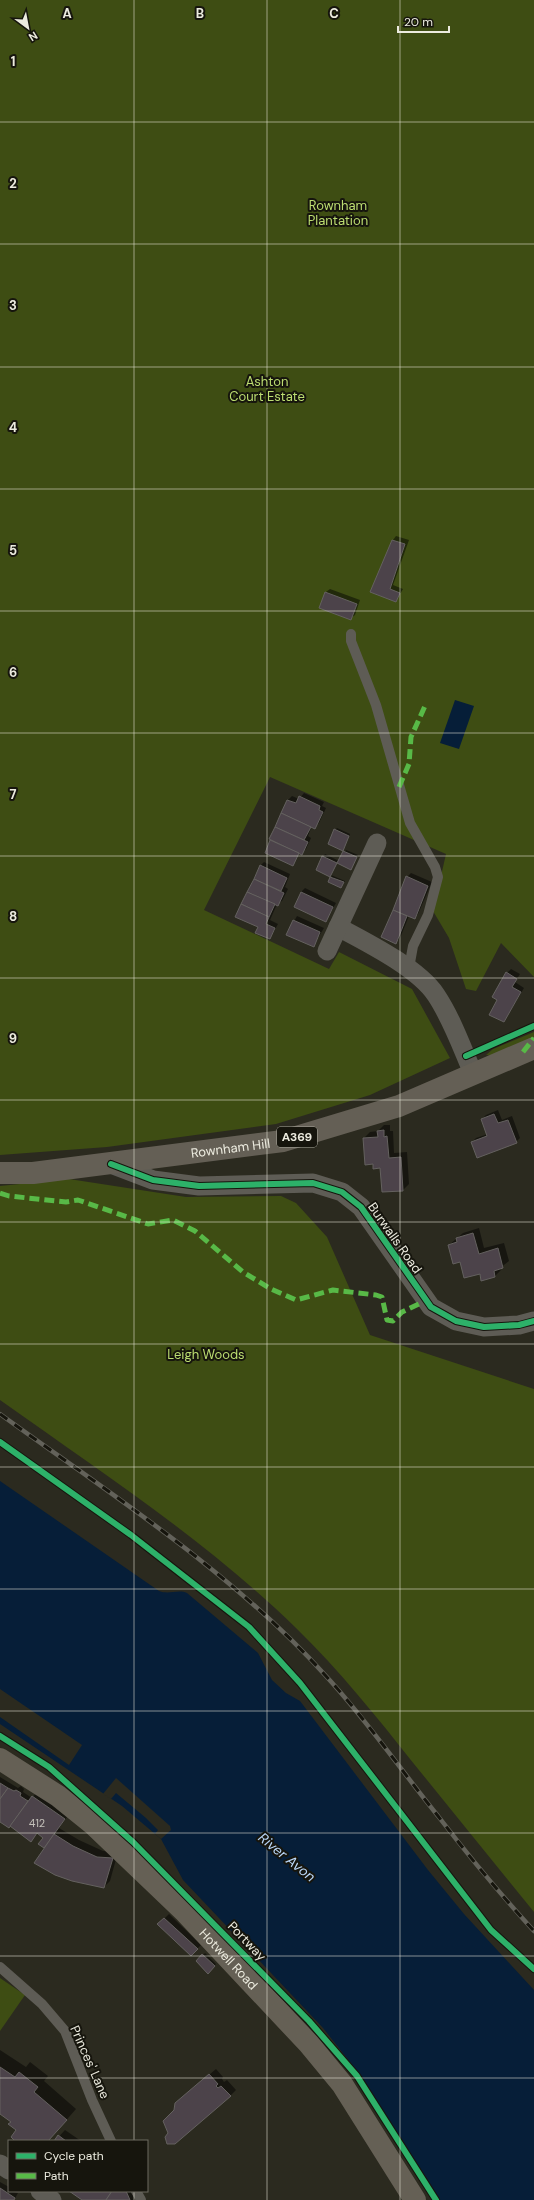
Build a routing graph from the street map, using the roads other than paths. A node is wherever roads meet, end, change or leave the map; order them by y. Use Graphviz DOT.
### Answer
graph roads {
  1 [pos="351,634"];
  2 [pos="377,843"];
  3 [pos="338,927"];
  4 [pos="327,951"];
  5 [pos="409,968"];
  6 [pos="534,1048"];
  7 [pos="473,1073"];
  8 [pos="111,1164"];
  9 [pos="0,1173"];
  10 [pos="534,1321"];
  11 [pos="0,1759"];
  12 [pos="0,1967"];
  13 [pos="111,2140"];
  14 [pos="415,2200"];
  1 -- 5 [label="lane"];
  2 -- 3 [label="street"];
  3 -- 4 [label="street"];
  3 -- 5 [label="street"];
  5 -- 7 [label="street"];
  6 -- 7 [label="main road, Rownham Hill / A369"];
  7 -- 8 [label="main road, Rownham Hill / A369"];
  8 -- 9 [label="main road, Rownham Hill / A369"];
  8 -- 10 [label="street, Burwalls Road"];
  11 -- 14 [label="highway, Hotwell Road"];
  12 -- 13 [label="lane, Princes' Lane"];
}
